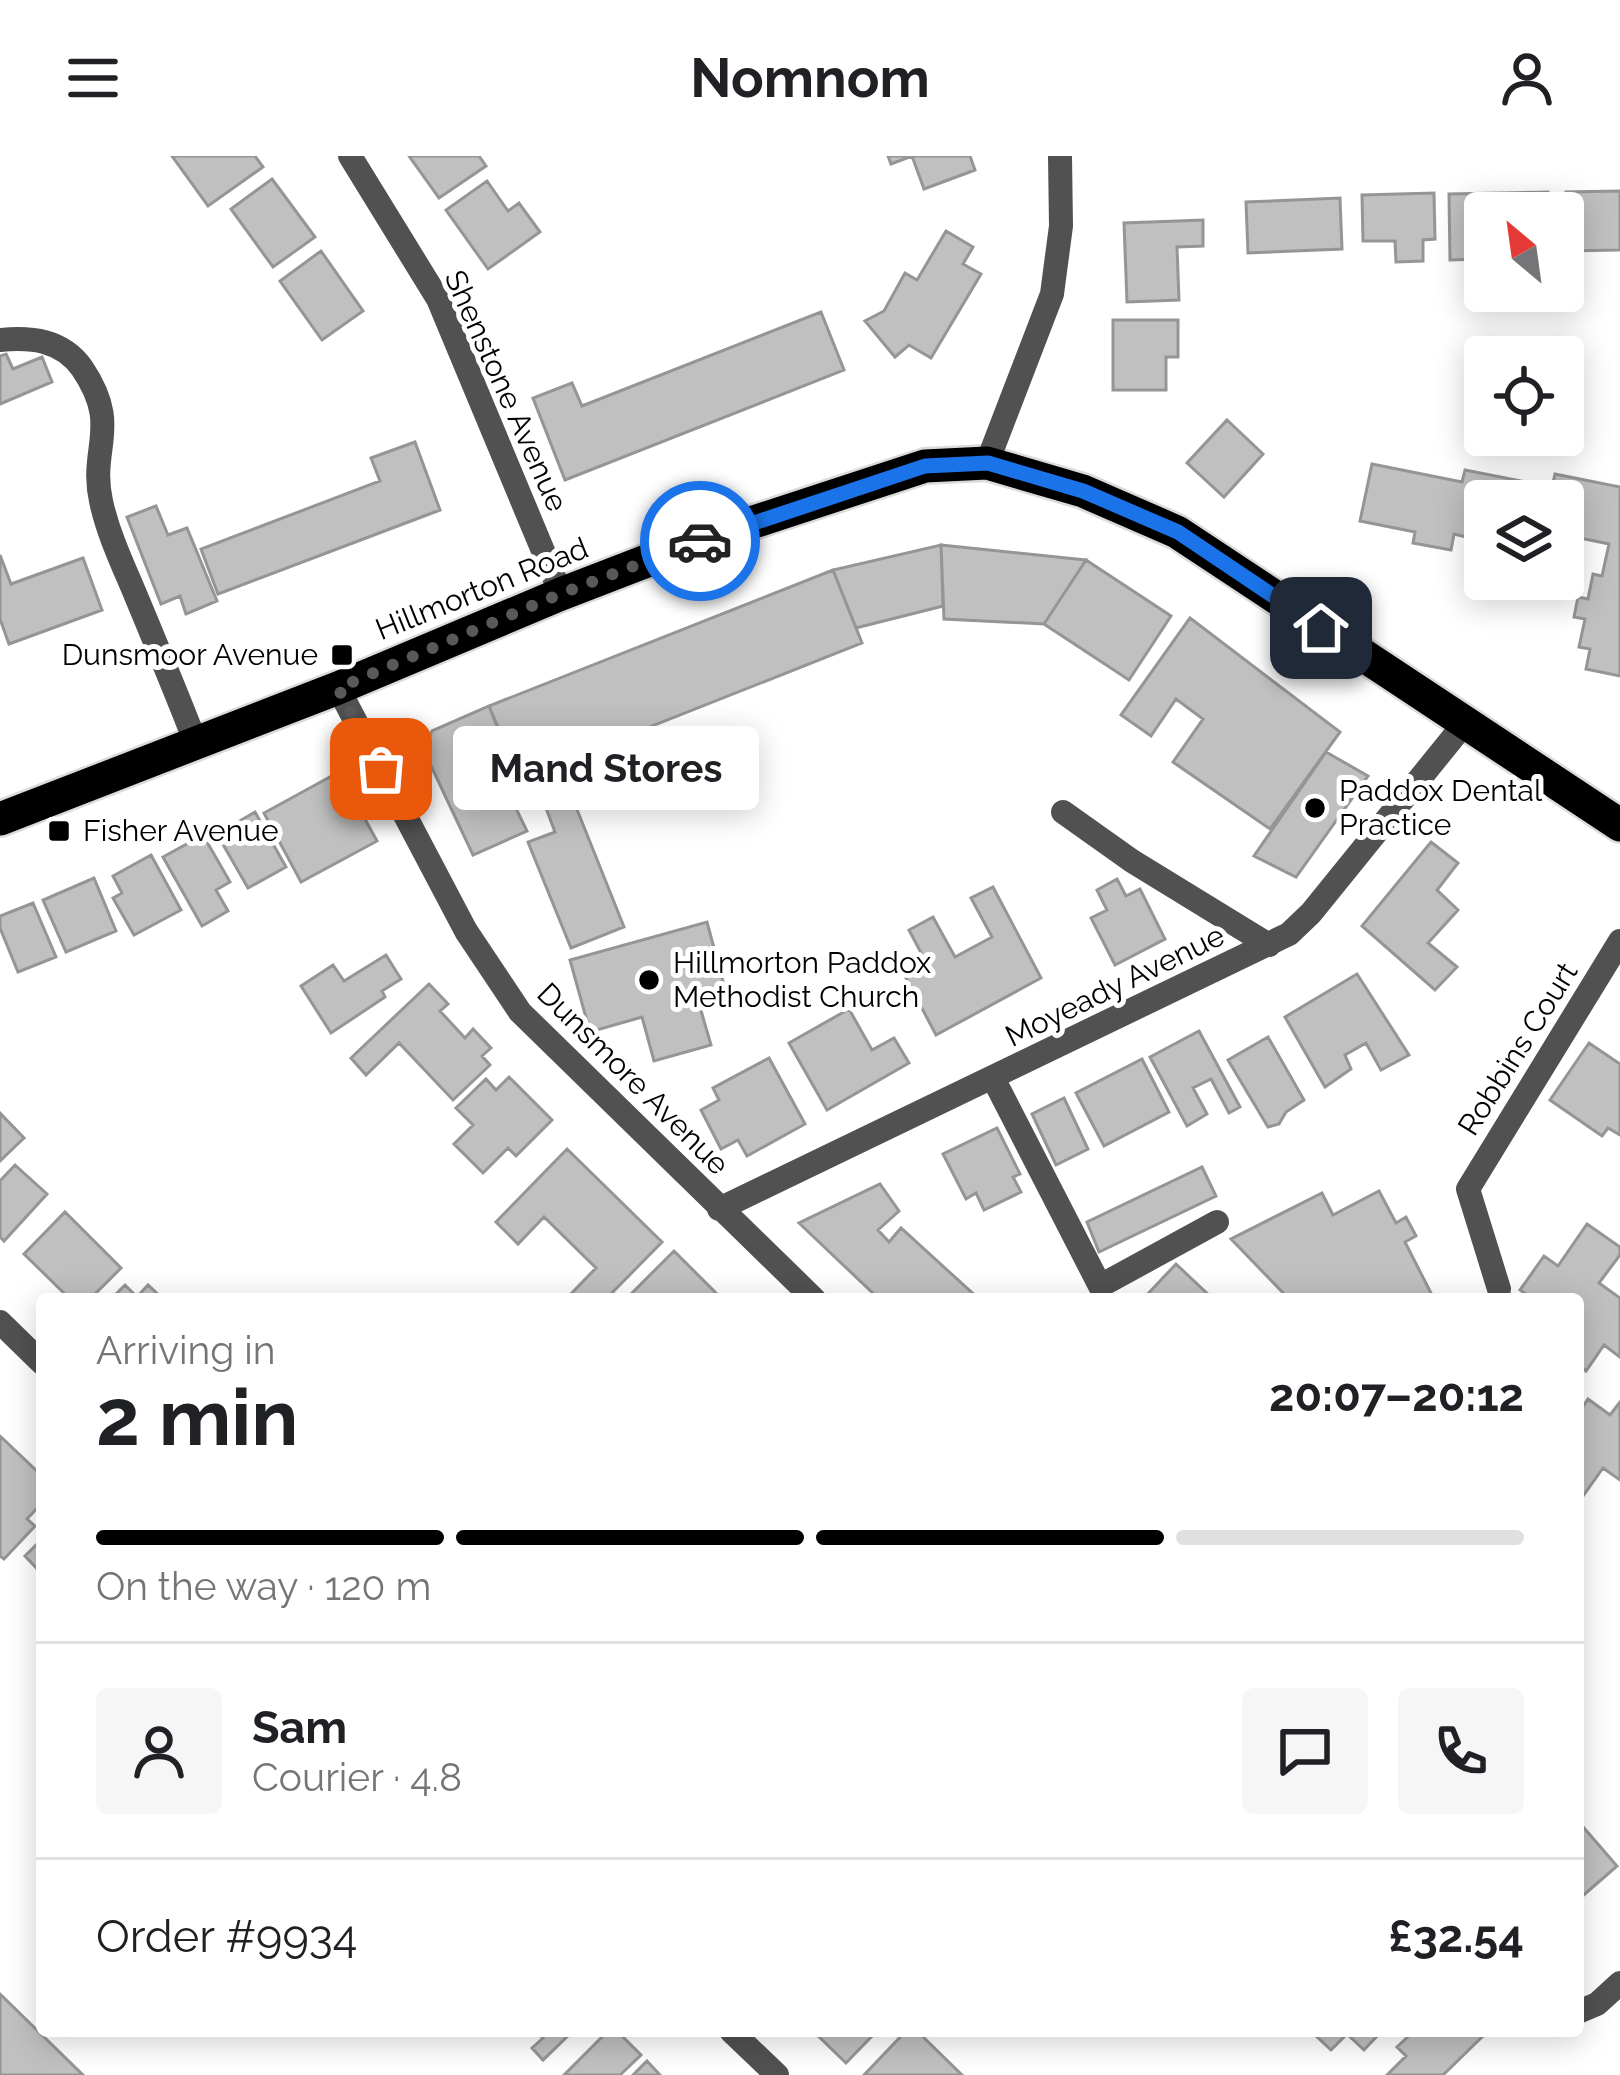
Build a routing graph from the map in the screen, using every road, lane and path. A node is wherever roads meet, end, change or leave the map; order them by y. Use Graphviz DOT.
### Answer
graph roads {
  1 [pos="350,156"];
  2 [pos="1060,156"];
  3 [pos="0,340"];
  4 [pos="988,463"];
  5 [pos="560,594"];
  6 [pos="338,688"];
  7 [pos="1464,724"];
  8 [pos="195,741"];
  9 [pos="1063,812"];
  10 [pos="0,819"];
  11 [pos="1620,825"];
  12 [pos="1620,941"];
  13 [pos="1269,944"];
  14 [pos="993,1078"];
  15 [pos="719,1209"];
  16 [pos="1217,1222"];
  17 [pos="1499,1288"];
  18 [pos="808,1293"];
  19 [pos="0,1322"];
  20 [pos="36,1357"];
  21 [pos="1620,1983"];
  22 [pos="1584,2009"];
  23 [pos="737,2037"];
  24 [pos="776,2075"];
  1 -- 5 [label="street, Shenstone Avenue"];
  2 -- 4 [label="street"];
  3 -- 8 [label="street"];
  4 -- 5 [label="highway, Hillmorton Road"];
  4 -- 7 [label="highway, Hillmorton Road"];
  5 -- 6 [label="highway, Hillmorton Road"];
  6 -- 8 [label="highway, Hillmorton Road"];
  6 -- 15 [label="street, Dunsmore Avenue"];
  7 -- 11 [label="highway, Hillmorton Road"];
  7 -- 13 [label="street, Moyeady Avenue"];
  8 -- 10 [label="highway, Hillmorton Road"];
  9 -- 13 [label="street"];
  12 -- 17 [label="street, Robbins Court"];
  13 -- 14 [label="street, Moyeady Avenue"];
  14 -- 15 [label="street, Moyeady Avenue"];
  14 -- 16 [label="street"];
  15 -- 18 [label="street, Dunsmore Avenue"];
  19 -- 20 [label="street"];
  21 -- 22 [label="street"];
  23 -- 24 [label="street"];
}
